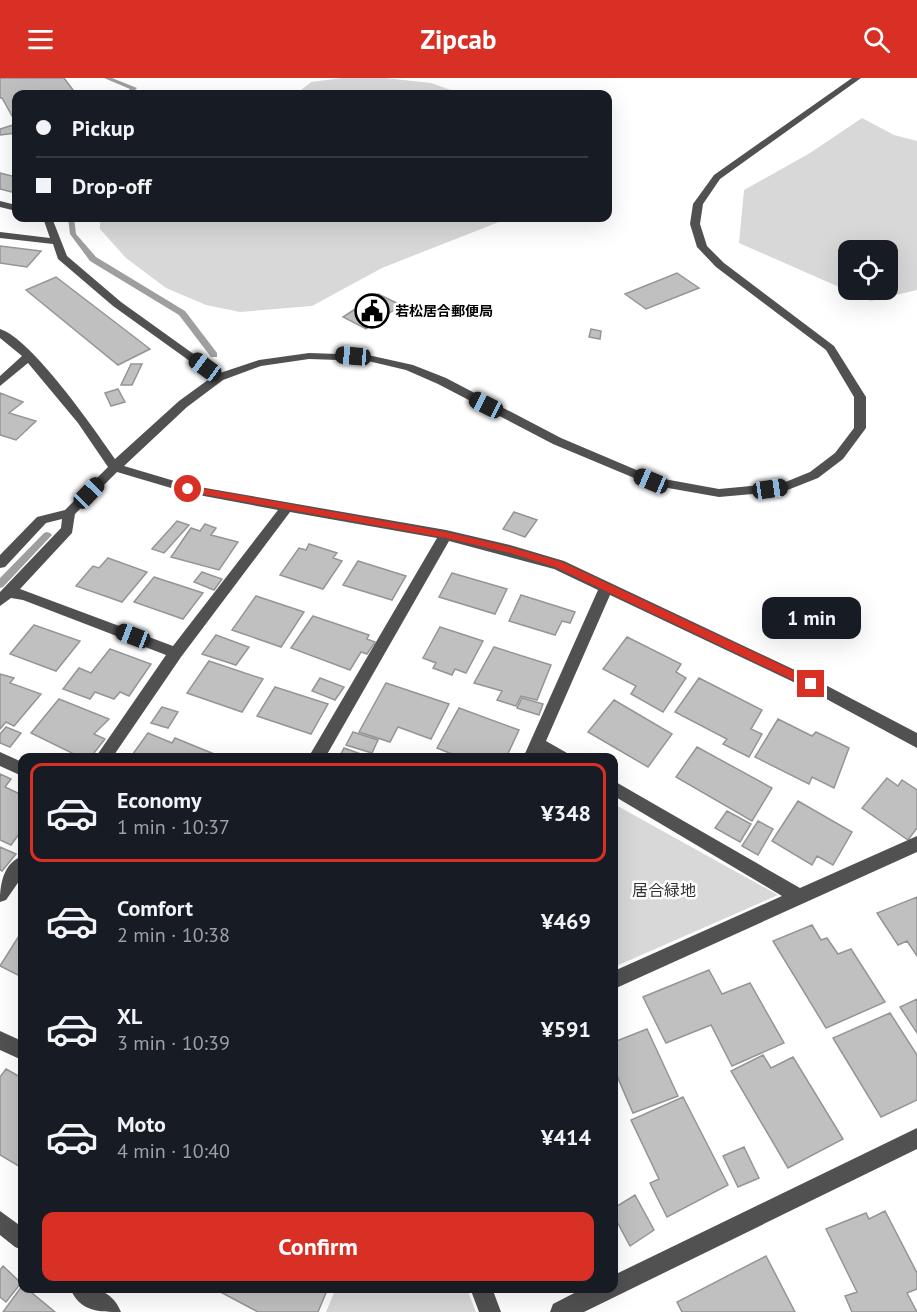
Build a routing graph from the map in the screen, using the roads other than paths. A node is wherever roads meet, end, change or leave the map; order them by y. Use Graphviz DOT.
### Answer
graph roads {
  1 [pos="856,78"];
  2 [pos="50,222"];
  3 [pos="0,235"];
  4 [pos="57,242"];
  5 [pos="0,332"];
  6 [pos="29,356"];
  7 [pos="219,377"];
  8 [pos="0,382"];
  9 [pos="114,467"];
  10 [pos="286,507"];
  11 [pos="69,513"];
  12 [pos="446,535"];
  13 [pos="0,563"];
  14 [pos="606,588"];
  15 [pos="4,597"];
  16 [pos="176,653"];
  17 [pos="917,741"];
  18 [pos="534,750"];
  19 [pos="106,753"];
  20 [pos="319,753"];
  21 [pos="0,759"];
  22 [pos="18,767"];
  23 [pos="618,790"];
  24 [pos="917,844"];
  25 [pos="18,869"];
  26 [pos="0,894"];
  27 [pos="800,897"];
  28 [pos="618,978"];
  29 [pos="0,1040"];
  30 [pos="18,1050"];
  31 [pos="917,1138"];
  32 [pos="0,1221"];
  33 [pos="18,1236"];
  34 [pos="618,1284"];
  35 [pos="87,1293"];
  36 [pos="484,1293"];
  37 [pos="598,1293"];
  38 [pos="110,1312"];
  39 [pos="490,1312"];
  40 [pos="561,1312"];
  1 -- 7 [label="street"];
  2 -- 4 [label="street"];
  3 -- 4 [label="street"];
  4 -- 7 [label="street"];
  5 -- 6 [label="street"];
  6 -- 8 [label="street"];
  6 -- 9 [label="street"];
  7 -- 9 [label="street"];
  9 -- 10 [label="street"];
  9 -- 11 [label="street"];
  10 -- 12 [label="street"];
  10 -- 16 [label="street"];
  11 -- 13 [label="street"];
  11 -- 15 [label="street"];
  12 -- 14 [label="street"];
  12 -- 20 [label="street"];
  14 -- 17 [label="street"];
  14 -- 18 [label="street"];
  15 -- 16 [label="street"];
  16 -- 19 [label="street"];
  21 -- 22 [label="street"];
  23 -- 27 [label="street"];
  24 -- 27 [label="street"];
  25 -- 26 [label="street"];
  27 -- 28 [label="street"];
  29 -- 30 [label="street"];
  31 -- 34 [label="street"];
  32 -- 33 [label="street"];
  35 -- 38 [label="street"];
  36 -- 39 [label="street"];
  37 -- 40 [label="street"];
}
